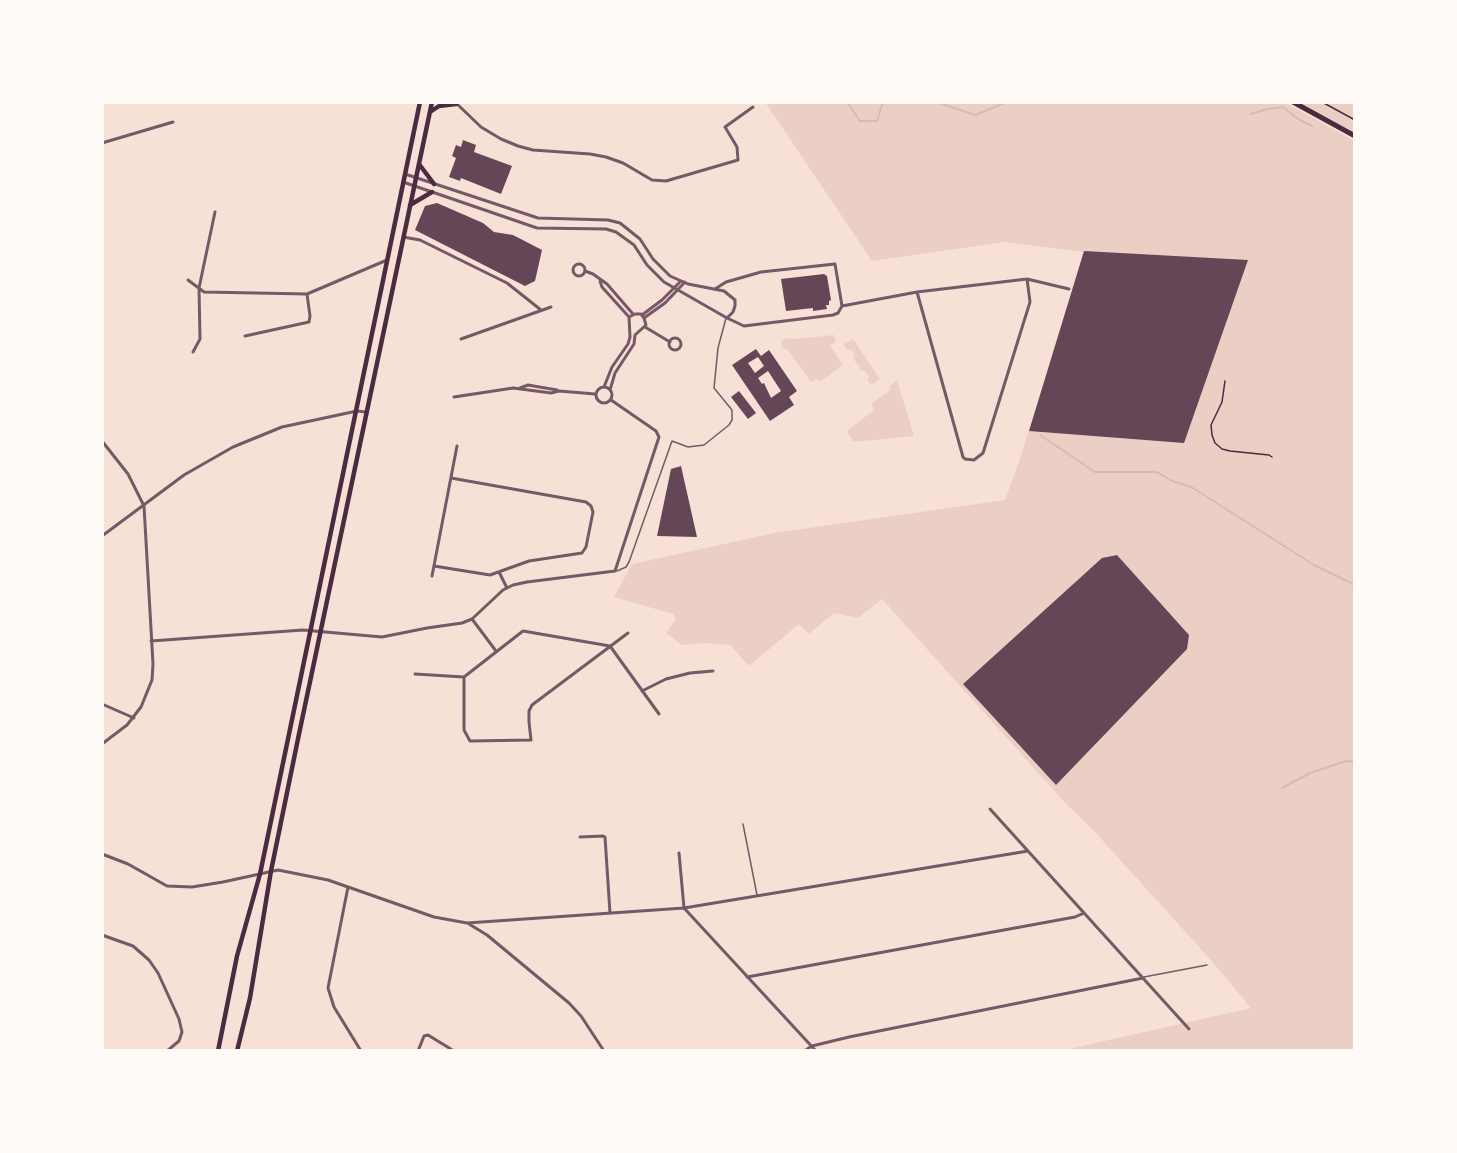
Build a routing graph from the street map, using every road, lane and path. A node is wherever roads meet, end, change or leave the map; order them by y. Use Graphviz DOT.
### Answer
graph roads {
  1 [pos="420,102"];
  2 [pos="432,102"];
  3 [pos="1293,102"];
  4 [pos="1322,102"];
  5 [pos="455,103"];
  6 [pos="753,107"];
  7 [pos="430,111"];
  8 [pos="1355,120"];
  9 [pos="173,122"];
  10 [pos="1355,136"];
  11 [pos="102,143"];
  12 [pos="419,163"];
  13 [pos="405,174"];
  14 [pos="416,177"];
  15 [pos="403,182"];
  16 [pos="434,184"];
  17 [pos="414,186"];
  18 [pos="432,192"];
  19 [pos="410,205"];
  20 [pos="509,210"];
  21 [pos="215,212"];
  22 [pos="506,218"];
  23 [pos="586,219"];
  24 [pos="586,229"];
  25 [pos="403,237"];
  26 [pos="389,248"];
  27 [pos="400,251"];
  28 [pos="387,260"];
  29 [pos="585,271"];
  30 [pos="599,279"];
  31 [pos="1027,279"];
  32 [pos="188,280"];
  33 [pos="683,282"];
  34 [pos="199,288"];
  35 [pos="677,289"];
  36 [pos="715,289"];
  37 [pos="1069,289"];
  38 [pos="917,292"];
  39 [pos="307,294"];
  40 [pos="842,306"];
  41 [pos="551,307"];
  42 [pos="541,310"];
  43 [pos="633,314"];
  44 [pos="643,317"];
  45 [pos="629,318"];
  46 [pos="727,318"];
  47 [pos="645,327"];
  48 [pos="245,336"];
  49 [pos="460,339"];
  50 [pos="670,342"];
  51 [pos="193,352"];
  52 [pos="1225,381"];
  53 [pos="604,387"];
  54 [pos="610,390"];
  55 [pos="595,394"];
  56 [pos="454,397"];
  57 [pos="611,400"];
  58 [pos="357,411"];
  59 [pos="365,412"];
  60 [pos="102,441"];
  61 [pos="458,446"];
  62 [pos="1272,457"];
  63 [pos="451,478"];
  64 [pos="144,506"];
  65 [pos="102,536"];
  66 [pos="434,566"];
  67 [pos="615,571"];
  68 [pos="499,572"];
  69 [pos="432,576"];
  70 [pos="507,588"];
  71 [pos="472,619"];
  72 [pos="311,631"];
  73 [pos="320,632"];
  74 [pos="628,633"];
  75 [pos="151,641"];
  76 [pos="610,646"];
  77 [pos="496,652"];
  78 [pos="713,671"];
  79 [pos="416,674"];
  80 [pos="464,677"];
  81 [pos="642,691"];
  82 [pos="102,704"];
  83 [pos="659,714"];
  84 [pos="134,718"];
  85 [pos="102,744"];
  86 [pos="990,809"];
  87 [pos="743,824"];
  88 [pos="580,837"];
  89 [pos="1028,851"];
  90 [pos="679,853"];
  91 [pos="102,854"];
  92 [pos="271,871"];
  93 [pos="260,874"];
  94 [pos="348,887"];
  95 [pos="757,896"];
  96 [pos="684,908"];
  97 [pos="610,913"];
  98 [pos="1084,913"];
  99 [pos="467,923"];
  100 [pos="102,935"];
  101 [pos="1207,965"];
  102 [pos="747,977"];
  103 [pos="1143,978"];
  104 [pos="1189,1029"];
  105 [pos="812,1046"];
  106 [pos="167,1051"];
  107 [pos="218,1051"];
  108 [pos="237,1051"];
  109 [pos="361,1051"];
  110 [pos="418,1051"];
  111 [pos="454,1051"];
  112 [pos="604,1051"];
  113 [pos="804,1051"];
  114 [pos="816,1051"];
  1 -- 13 [label="main road"];
  2 -- 7 [label="main road"];
  3 -- 10 [label="main road"];
  4 -- 8 [label="path"];
  5 -- 6 [label="street"];
  5 -- 7 [label="main road"];
  7 -- 12 [label="main road"];
  9 -- 11 [label="street"];
  12 -- 14 [label="main road"];
  12 -- 16 [label="main road"];
  13 -- 14 [label="street"];
  13 -- 15 [label="main road"];
  14 -- 16 [label="street"];
  14 -- 17 [label="main road"];
  15 -- 17 [label="street"];
  15 -- 26 [label="main road"];
  16 -- 20 [label="street"];
  17 -- 18 [label="street"];
  17 -- 19 [label="main road"];
  18 -- 19 [label="main road"];
  18 -- 22 [label="street"];
  19 -- 25 [label="main road"];
  20 -- 22 [label="street"];
  20 -- 23 [label="street"];
  21 -- 34 [label="street"];
  22 -- 24 [label="street"];
  23 -- 24 [label="street"];
  23 -- 33 [label="street"];
  24 -- 35 [label="street"];
  25 -- 27 [label="main road"];
  25 -- 42 [label="street"];
  26 -- 27 [label="main road"];
  26 -- 28 [label="main road"];
  27 -- 59 [label="main road"];
  28 -- 39 [label="street"];
  28 -- 58 [label="main road"];
  29 -- 30 [label="street"];
  30 -- 43 [label="street"];
  30 -- 45 [label="street"];
  31 -- 37 [label="street"];
  31 -- 38 [label="street"];
  31 -- 38 [label="street"];
  32 -- 34 [label="street"];
  33 -- 35 [label="street"];
  33 -- 36 [label="street"];
  34 -- 39 [label="street"];
  34 -- 51 [label="street"];
  35 -- 44 [label="street"];
  35 -- 46 [label="street"];
  36 -- 40 [label="street"];
  36 -- 46 [label="street"];
  38 -- 40 [label="street"];
  39 -- 48 [label="street"];
  40 -- 46 [label="street"];
  41 -- 42 [label="street"];
  42 -- 49 [label="street"];
  43 -- 44 [label="street"];
  43 -- 45 [label="street"];
  44 -- 47 [label="street"];
  45 -- 53 [label="street"];
  46 -- 67 [label="lane"];
  47 -- 50 [label="street"];
  47 -- 54 [label="street"];
  52 -- 62 [label="path"];
  53 -- 54 [label="street"];
  53 -- 55 [label="street"];
  54 -- 57 [label="street"];
  55 -- 56 [label="street"];
  55 -- 57 [label="street"];
  57 -- 67 [label="street"];
  58 -- 59 [label="street"];
  58 -- 64 [label="street"];
  58 -- 72 [label="main road"];
  59 -- 73 [label="main road"];
  60 -- 64 [label="street"];
  61 -- 63 [label="street"];
  63 -- 66 [label="street"];
  63 -- 68 [label="street"];
  64 -- 65 [label="street"];
  64 -- 75 [label="street"];
  66 -- 68 [label="street"];
  66 -- 69 [label="street"];
  67 -- 70 [label="street"];
  68 -- 70 [label="street"];
  70 -- 71 [label="street"];
  71 -- 73 [label="street"];
  71 -- 77 [label="street"];
  72 -- 73 [label="street"];
  72 -- 75 [label="street"];
  72 -- 93 [label="main road"];
  73 -- 92 [label="main road"];
  74 -- 76 [label="street"];
  75 -- 84 [label="street"];
  76 -- 77 [label="street"];
  76 -- 80 [label="street"];
  76 -- 81 [label="street"];
  77 -- 80 [label="street"];
  78 -- 81 [label="street"];
  79 -- 80 [label="street"];
  81 -- 83 [label="street"];
  82 -- 84 [label="street"];
  84 -- 85 [label="street"];
  86 -- 89 [label="street"];
  87 -- 95 [label="lane"];
  88 -- 97 [label="street"];
  89 -- 95 [label="street"];
  89 -- 98 [label="street"];
  90 -- 96 [label="street"];
  91 -- 93 [label="street"];
  92 -- 93 [label="street"];
  92 -- 94 [label="street"];
  92 -- 108 [label="main road"];
  93 -- 107 [label="main road"];
  94 -- 99 [label="street"];
  94 -- 109 [label="street"];
  95 -- 96 [label="street"];
  96 -- 97 [label="street"];
  96 -- 102 [label="street"];
  97 -- 99 [label="street"];
  98 -- 102 [label="street"];
  98 -- 103 [label="street"];
  99 -- 112 [label="street"];
  100 -- 106 [label="street"];
  101 -- 103 [label="lane"];
  102 -- 105 [label="street"];
  103 -- 104 [label="street"];
  103 -- 105 [label="street"];
  105 -- 113 [label="street"];
  105 -- 114 [label="street"];
  110 -- 111 [label="street"];
}
